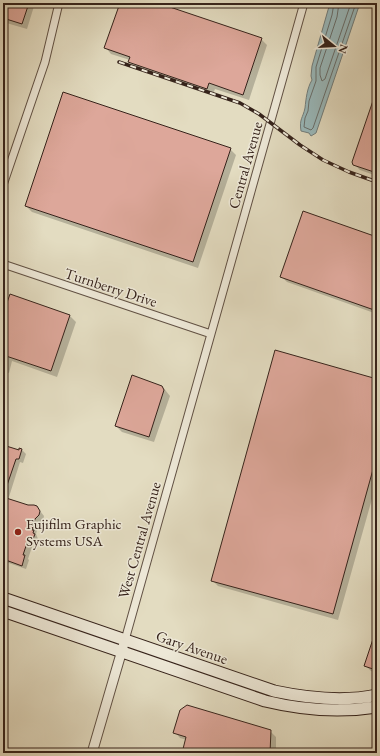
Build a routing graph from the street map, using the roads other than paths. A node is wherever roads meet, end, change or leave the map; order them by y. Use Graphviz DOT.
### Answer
graph roads {
  1 [pos="59,3"];
  2 [pos="304,3"];
  3 [pos="3,185"];
  4 [pos="3,264"];
  5 [pos="211,334"];
  6 [pos="3,598"];
  7 [pos="3,611"];
  8 [pos="125,640"];
  9 [pos="122,652"];
  10 [pos="377,695"];
  11 [pos="377,707"];
  12 [pos="92,753"];
  1 -- 3 [label="street"];
  2 -- 5 [label="street, Central Avenue"];
  4 -- 5 [label="street, Turnberry Drive"];
  5 -- 8 [label="street, West Central Avenue"];
  6 -- 8 [label="main road, Gary Avenue"];
  7 -- 9 [label="main road, Gary Avenue"];
  8 -- 9 [label="street, West Central Avenue"];
  8 -- 10 [label="main road, Gary Avenue"];
  9 -- 11 [label="main road, Gary Avenue"];
  9 -- 12 [label="street, West Central Avenue"];
}
